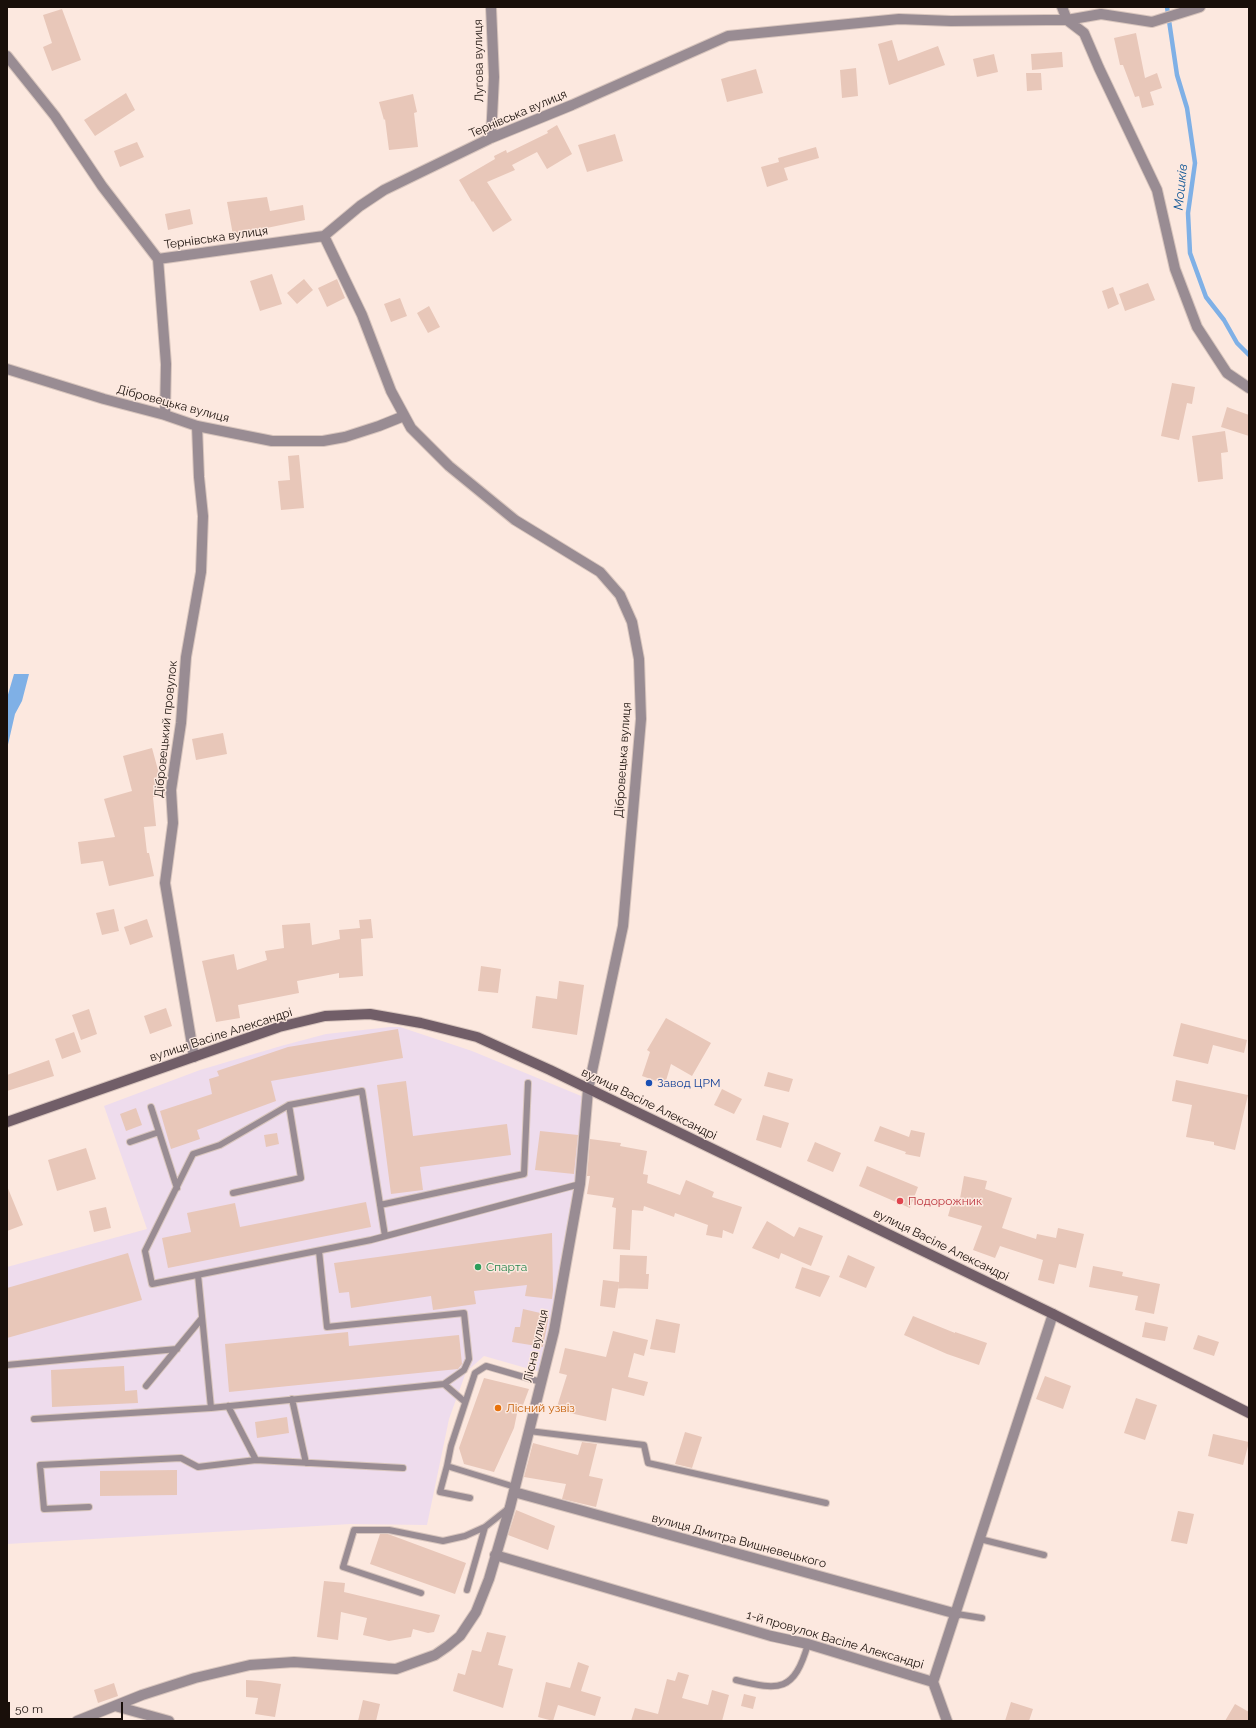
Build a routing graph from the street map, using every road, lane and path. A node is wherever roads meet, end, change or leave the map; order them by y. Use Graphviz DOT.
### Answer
graph roads {
  1 [pos="491,7"];
  2 [pos="1062,7"];
  3 [pos="1200,7"];
  4 [pos="1067,20"];
  5 [pos="7,56"];
  6 [pos="491,138"];
  7 [pos="324,236"];
  8 [pos="158,259"];
  9 [pos="7,369"];
  10 [pos="1249,388"];
  11 [pos="164,415"];
  12 [pos="404,416"];
  13 [pos="197,426"];
  14 [pos="194,1057"];
  15 [pos="528,1083"];
  16 [pos="588,1090"];
  17 [pos="289,1105"];
  18 [pos="151,1107"];
  19 [pos="7,1122"];
  20 [pos="159,1132"];
  21 [pos="130,1142"];
  22 [pos="580,1184"];
  23 [pos="176,1188"];
  24 [pos="233,1193"];
  25 [pos="380,1205"];
  26 [pos="385,1236"];
  27 [pos="318,1251"];
  28 [pos="198,1275"];
  29 [pos="1053,1314"];
  30 [pos="202,1318"];
  31 [pos="177,1349"];
  32 [pos="7,1365"];
  33 [pos="541,1382"];
  34 [pos="444,1384"];
  35 [pos="146,1386"];
  36 [pos="292,1399"];
  37 [pos="465,1402"];
  38 [pos="228,1406"];
  39 [pos="211,1408"];
  40 [pos="1249,1413"];
  41 [pos="34,1419"];
  42 [pos="529,1431"];
  43 [pos="256,1460"];
  44 [pos="306,1463"];
  45 [pos="447,1466"];
  46 [pos="403,1468"];
  47 [pos="514,1489"];
  48 [pos="470,1498"];
  49 [pos="826,1503"];
  50 [pos="89,1507"];
  51 [pos="510,1507"];
  52 [pos="485,1527"];
  53 [pos="980,1539"];
  54 [pos="495,1555"];
  55 [pos="1044,1555"];
  56 [pos="467,1590"];
  57 [pos="421,1593"];
  58 [pos="956,1614"];
  59 [pos="982,1618"];
  60 [pos="808,1644"];
  61 [pos="736,1680"];
  62 [pos="933,1682"];
  63 [pos="115,1706"];
  64 [pos="77,1721"];
  65 [pos="169,1721"];
  66 [pos="947,1721"];
  1 -- 6 [label="street, Лугова вулиця"];
  2 -- 4 [label="street"];
  3 -- 4 [label="street, Тернівська вулиця"];
  4 -- 6 [label="street, Тернівська вулиця"];
  4 -- 10 [label="street"];
  5 -- 8 [label="street, Тернівська вулиця"];
  6 -- 7 [label="street, Тернівська вулиця"];
  7 -- 8 [label="street, Тернівська вулиця"];
  7 -- 12 [label="street, Дібровецька вулиця"];
  8 -- 11 [label="street"];
  9 -- 11 [label="street, Дібровецька вулиця"];
  11 -- 13 [label="street, Дібровецька вулиця"];
  12 -- 13 [label="street, Дібровецька вулиця"];
  12 -- 16 [label="street, Дібровецька вулиця"];
  13 -- 14 [label="street, Дібровецький провулок"];
  14 -- 16 [label="main road, вулиця Васіле Александрі"];
  14 -- 19 [label="main road, вулиця Васіле Александрі"];
  15 -- 25 [label="lane"];
  16 -- 22 [label="street, Лісна вулиця"];
  16 -- 29 [label="main road, вулиця Васіле Александрі"];
  17 -- 23 [label="lane"];
  17 -- 24 [label="lane"];
  17 -- 25 [label="lane"];
  18 -- 20 [label="lane"];
  20 -- 21 [label="lane"];
  20 -- 23 [label="lane"];
  22 -- 26 [label="lane"];
  22 -- 33 [label="street, Лісна вулиця"];
  23 -- 28 [label="lane"];
  25 -- 26 [label="lane"];
  26 -- 27 [label="lane"];
  27 -- 28 [label="lane"];
  27 -- 34 [label="lane"];
  28 -- 30 [label="lane"];
  29 -- 40 [label="main road, вулиця Васіле Александрі"];
  29 -- 53 [label="street, 1-й провулок Васіле Александрі"];
  30 -- 31 [label="lane"];
  30 -- 39 [label="lane"];
  31 -- 32 [label="lane"];
  31 -- 35 [label="lane"];
  33 -- 37 [label="lane"];
  33 -- 42 [label="street, Лісна вулиця"];
  34 -- 36 [label="lane"];
  34 -- 37 [label="lane"];
  36 -- 38 [label="lane"];
  36 -- 44 [label="lane"];
  37 -- 45 [label="lane"];
  38 -- 39 [label="lane"];
  38 -- 43 [label="lane"];
  39 -- 41 [label="lane"];
  42 -- 47 [label="street, Лісна вулиця"];
  42 -- 49 [label="lane"];
  43 -- 44 [label="lane"];
  43 -- 50 [label="lane"];
  44 -- 46 [label="lane"];
  45 -- 47 [label="lane"];
  45 -- 48 [label="lane"];
  47 -- 51 [label="street, Лісна вулиця"];
  47 -- 58 [label="street, вулиця Дмитра Вишневецького"];
  51 -- 52 [label="lane"];
  51 -- 54 [label="street, Лісна вулиця"];
  52 -- 56 [label="lane"];
  52 -- 57 [label="lane"];
  53 -- 55 [label="lane"];
  53 -- 58 [label="street, 1-й провулок Васіле Александрі"];
  54 -- 60 [label="street, 1-й провулок Васіле Александрі"];
  54 -- 63 [label="street, Лісна вулиця"];
  58 -- 59 [label="lane"];
  58 -- 62 [label="street, 1-й провулок Васіле Александрі"];
  60 -- 61 [label="lane"];
  60 -- 62 [label="street, 1-й провулок Васіле Александрі"];
  62 -- 66 [label="street"];
  63 -- 64 [label="street, Лісна вулиця"];
  63 -- 65 [label="street"];
}
